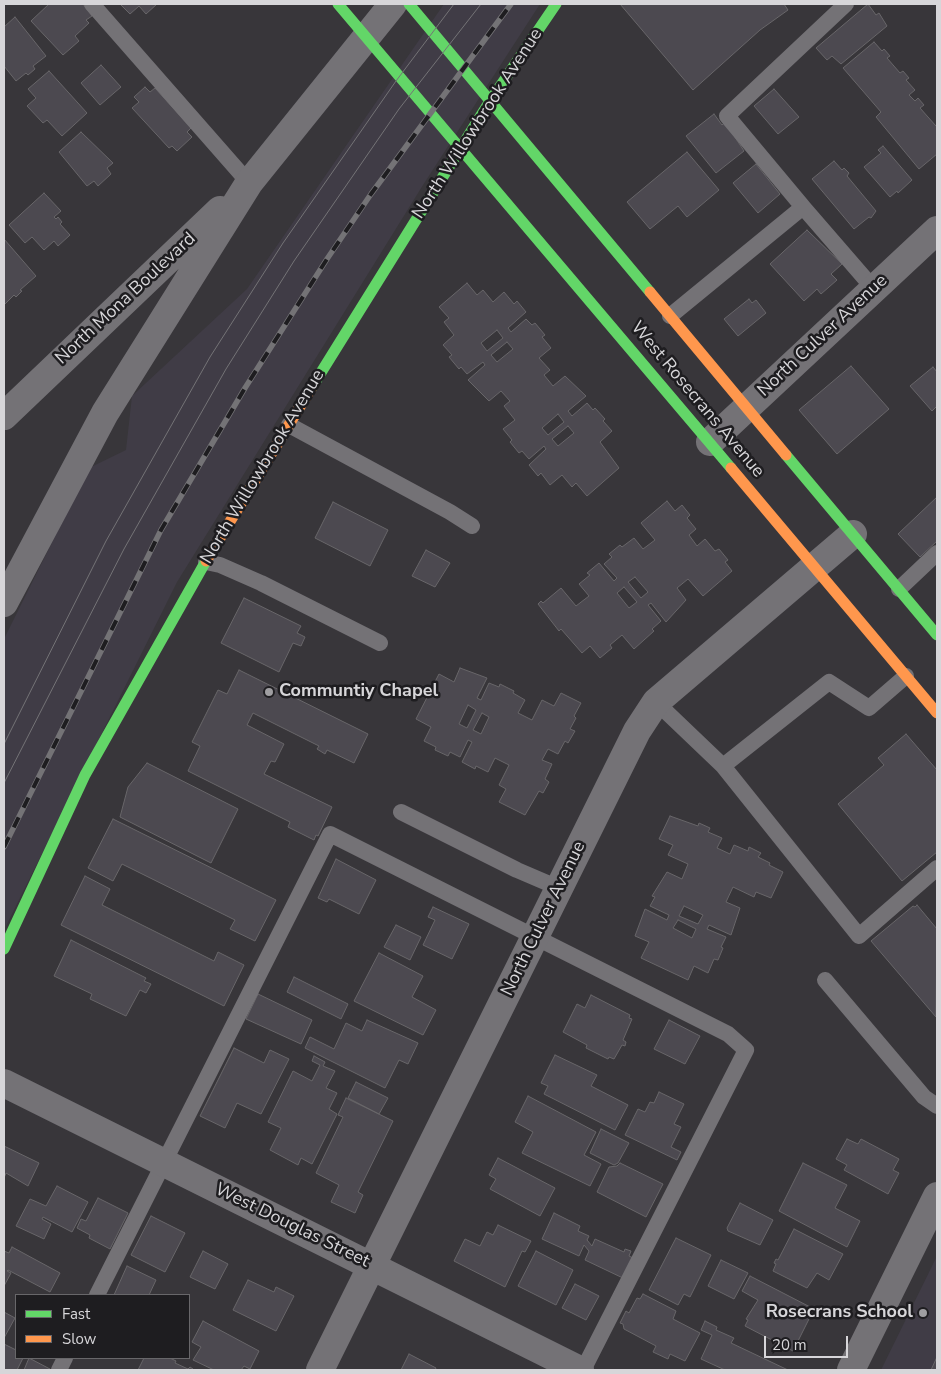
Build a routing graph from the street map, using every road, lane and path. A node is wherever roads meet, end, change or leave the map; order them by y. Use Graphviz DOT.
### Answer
graph roads {
  1 [pos="92,4"];
  2 [pos="338,4"];
  3 [pos="393,4"];
  4 [pos="409,4"];
  5 [pos="556,4"];
  6 [pos="846,4"];
  7 [pos="368,37"];
  8 [pos="490,101"];
  9 [pos="462,148"];
  10 [pos="248,183"];
  11 [pos="803,207"];
  12 [pos="937,230"];
  13 [pos="874,289"];
  14 [pos="670,316"];
  15 [pos="747,407"];
  16 [pos="4,416"];
  17 [pos="289,425"];
  18 [pos="710,442"];
  19 [pos="472,526"];
  20 [pos="853,534"];
  21 [pos="937,553"];
  22 [pos="206,562"];
  23 [pos="815,567"];
  24 [pos="899,589"];
  25 [pos="4,603"];
  26 [pos="937,634"];
  27 [pos="380,643"];
  28 [pos="906,676"];
  29 [pos="656,702"];
  30 [pos="937,713"];
  31 [pos="723,766"];
  32 [pos="401,812"];
  33 [pos="937,868"];
  34 [pos="559,888"];
  35 [pos="535,937"];
  36 [pos="4,950"];
  37 [pos="825,980"];
  38 [pos="4,1083"];
  39 [pos="937,1106"];
  40 [pos="163,1162"];
  41 [pos="937,1196"];
  42 [pos="373,1265"];
  43 [pos="97,1294"];
  44 [pos="320,1370"];
  45 [pos="581,1370"];
  46 [pos="850,1370"];
  1 -- 10 [label="lane"];
  2 -- 7 [label="main road, West Rosecrans Avenue"];
  3 -- 7 [label="street"];
  4 -- 8 [label="main road, West Rosecrans Avenue"];
  5 -- 8 [label="main road, North Willowbrook Avenue"];
  6 -- 11 [label="lane"];
  7 -- 9 [label="main road, West Rosecrans Avenue"];
  7 -- 10 [label="street"];
  8 -- 9 [label="main road, North Willowbrook Avenue"];
  8 -- 14 [label="main road, West Rosecrans Avenue"];
  9 -- 17 [label="main road, North Willowbrook Avenue"];
  9 -- 18 [label="main road, West Rosecrans Avenue"];
  10 -- 16 [label="street, North Mona Boulevard"];
  10 -- 25 [label="street"];
  11 -- 13 [label="lane"];
  11 -- 14 [label="lane"];
  12 -- 13 [label="street, North Culver Avenue"];
  13 -- 15 [label="street, North Culver Avenue"];
  14 -- 15 [label="main road, West Rosecrans Avenue"];
  15 -- 18 [label="street, North Culver Avenue"];
  15 -- 20 [label="main road, West Rosecrans Avenue"];
  17 -- 19 [label="lane"];
  17 -- 22 [label="main road, North Willowbrook Avenue"];
  18 -- 23 [label="main road, West Rosecrans Avenue"];
  20 -- 23 [label="street, North Culver Avenue"];
  20 -- 24 [label="main road, West Rosecrans Avenue"];
  21 -- 24 [label="lane"];
  22 -- 27 [label="lane"];
  22 -- 36 [label="main road, North Willowbrook Avenue"];
  23 -- 28 [label="main road, West Rosecrans Avenue"];
  23 -- 29 [label="street, North Culver Avenue"];
  24 -- 26 [label="main road, West Rosecrans Avenue"];
  28 -- 30 [label="main road, West Rosecrans Avenue"];
  28 -- 31 [label="lane"];
  29 -- 31 [label="lane"];
  29 -- 34 [label="street, North Culver Avenue"];
  31 -- 33 [label="lane"];
  32 -- 34 [label="lane"];
  34 -- 35 [label="street, North Culver Avenue"];
  35 -- 40 [label="lane"];
  35 -- 42 [label="street, North Culver Avenue"];
  35 -- 45 [label="lane"];
  37 -- 39 [label="lane"];
  38 -- 40 [label="street, West Douglas Street"];
  40 -- 42 [label="street, West Douglas Street"];
  40 -- 43 [label="lane"];
  41 -- 46 [label="street"];
  42 -- 44 [label="street, North Culver Avenue"];
  42 -- 45 [label="street, West Douglas Street"];
}
